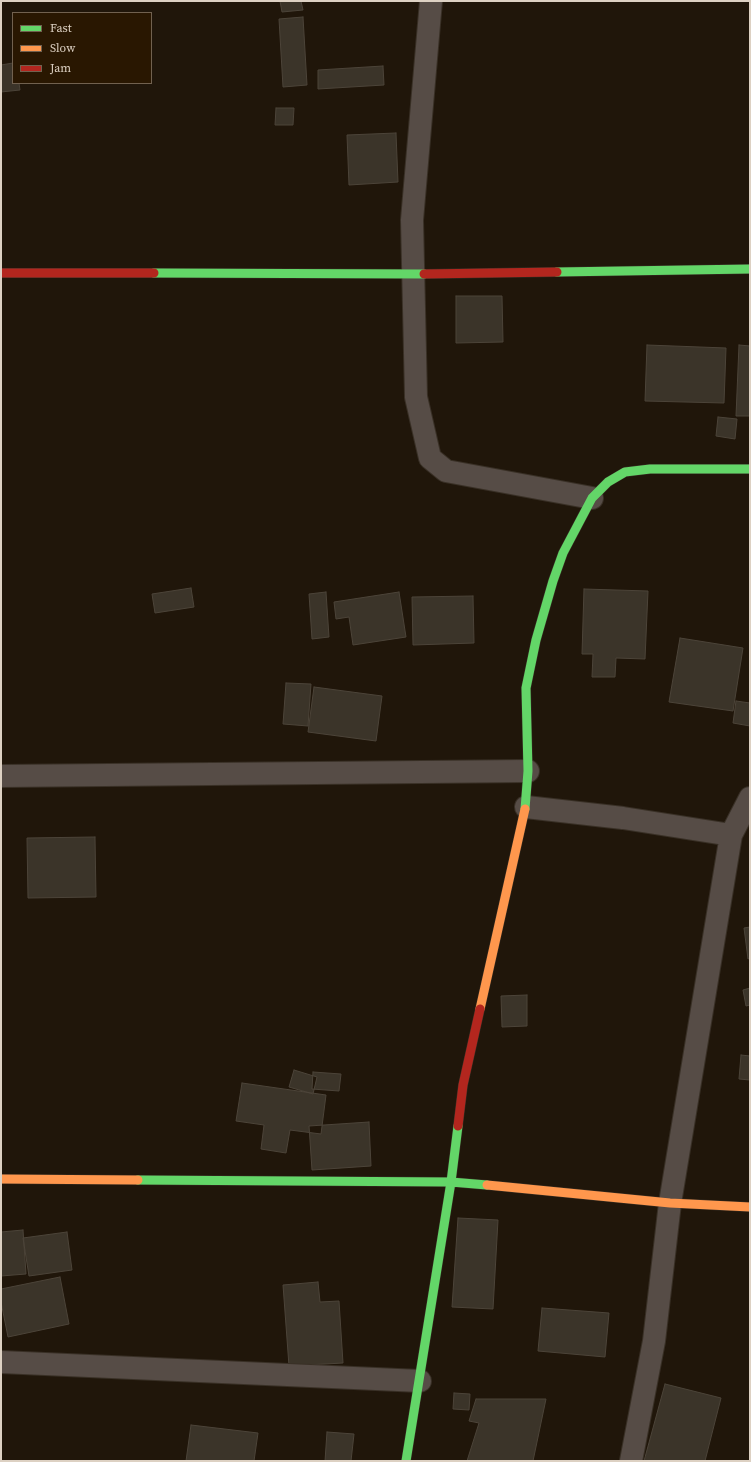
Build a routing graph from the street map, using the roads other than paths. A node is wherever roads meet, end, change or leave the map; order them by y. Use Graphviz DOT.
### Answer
graph roads {
  1 [pos="431,1"];
  2 [pos="750,269"];
  3 [pos="1,273"];
  4 [pos="414,274"];
  5 [pos="750,469"];
  6 [pos="592,498"];
  7 [pos="528,771"];
  8 [pos="1,776"];
  9 [pos="750,798"];
  10 [pos="526,807"];
  11 [pos="731,835"];
  12 [pos="1,1179"];
  13 [pos="451,1182"];
  14 [pos="670,1203"];
  15 [pos="750,1207"];
  16 [pos="1,1362"];
  17 [pos="420,1381"];
  18 [pos="406,1461"];
  19 [pos="631,1461"];
  1 -- 4 [label="street"];
  2 -- 4 [label="street"];
  3 -- 4 [label="street"];
  4 -- 6 [label="street"];
  5 -- 6 [label="street"];
  6 -- 7 [label="street"];
  7 -- 8 [label="street"];
  7 -- 10 [label="street"];
  9 -- 11 [label="street"];
  10 -- 11 [label="street"];
  10 -- 13 [label="street"];
  11 -- 14 [label="street"];
  12 -- 13 [label="street"];
  13 -- 14 [label="street"];
  13 -- 17 [label="street"];
  14 -- 15 [label="street"];
  14 -- 19 [label="street"];
  16 -- 17 [label="street"];
  17 -- 18 [label="street"];
}
